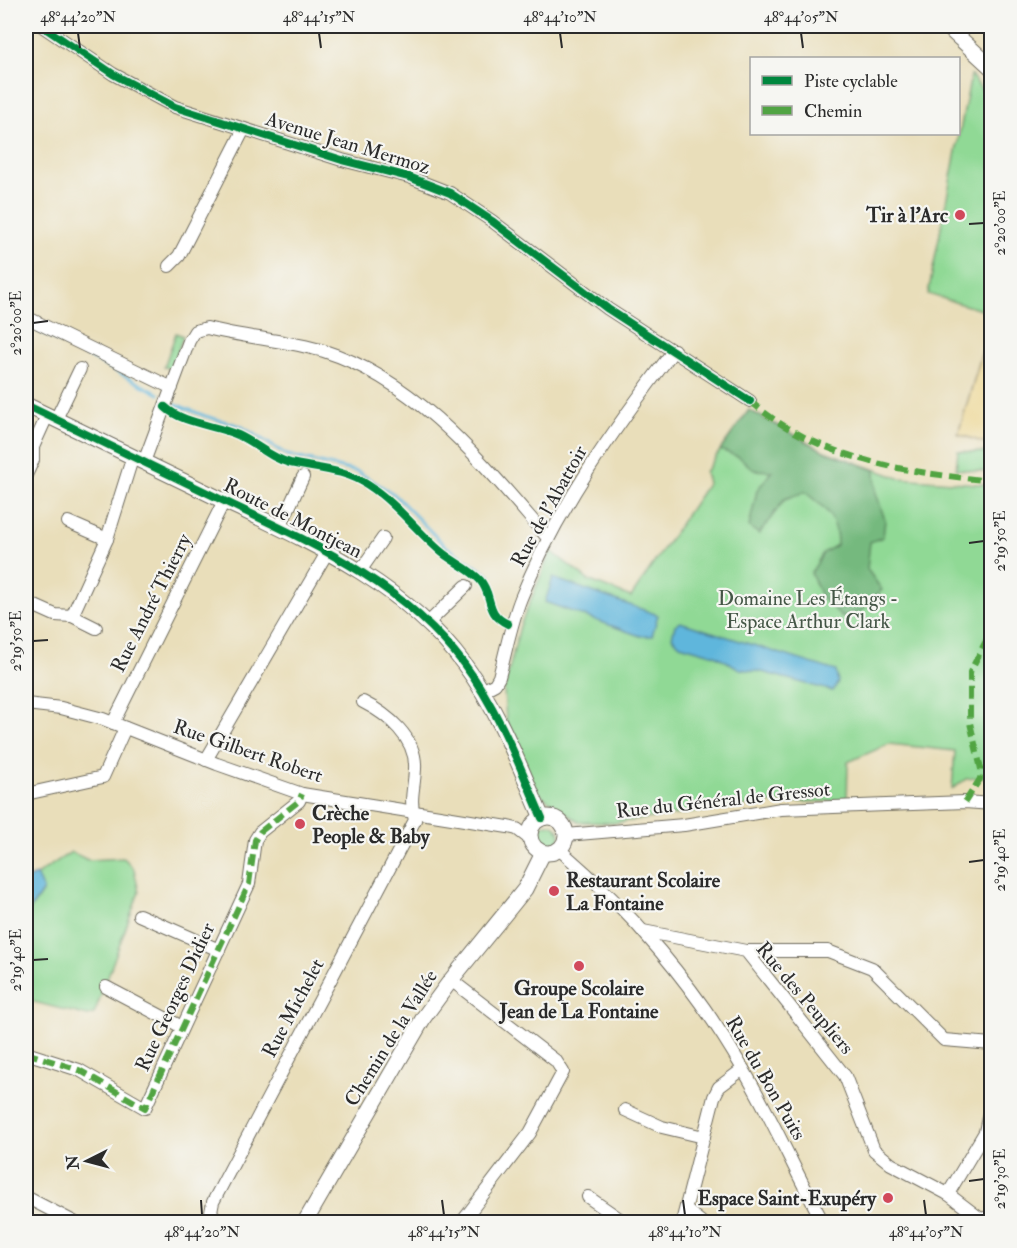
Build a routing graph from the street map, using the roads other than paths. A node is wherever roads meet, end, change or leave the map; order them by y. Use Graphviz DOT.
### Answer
graph roads {
  1 [pos="42,26"];
  2 [pos="952,26"];
  3 [pos="992,68"];
  4 [pos="244,129"];
  5 [pos="169,266"];
  6 [pos="26,317"];
  7 [pos="674,350"];
  8 [pos="80,369"];
  9 [pos="172,388"];
  10 [pos="750,401"];
  11 [pos="26,405"];
  12 [pos="51,418"];
  13 [pos="139,459"];
  14 [pos="26,475"];
  15 [pos="303,477"];
  16 [pos="224,501"];
  17 [pos="68,522"];
  18 [pos="280,527"];
  19 [pos="383,538"];
  20 [pos="549,538"];
  21 [pos="107,539"];
  22 [pos="328,551"];
  23 [pos="360,571"];
  24 [pos="466,586"];
  25 [pos="26,602"];
  26 [pos="72,616"];
  27 [pos="428,623"];
  28 [pos="96,628"];
  29 [pos="482,692"];
  30 [pos="363,702"];
  31 [pos="26,704"];
  32 [pos="113,723"];
  33 [pos="125,728"];
  34 [pos="206,760"];
  35 [pos="26,794"];
  36 [pos="302,794"];
  37 [pos="992,804"];
  38 [pos="413,812"];
  39 [pos="542,818"];
  40 [pos="566,835"];
  41 [pos="530,839"];
  42 [pos="560,850"];
  43 [pos="543,854"];
  44 [pos="139,915"];
  45 [pos="643,931"];
  46 [pos="219,950"];
  47 [pos="746,951"];
  48 [pos="451,980"];
  49 [pos="106,987"];
  50 [pos="182,1027"];
  51 [pos="992,1044"];
  52 [pos="26,1053"];
  53 [pos="743,1069"];
  54 [pos="992,1098"];
  55 [pos="625,1110"];
  56 [pos="704,1137"];
  57 [pos="948,1194"];
  58 [pos="26,1197"];
  59 [pos="588,1197"];
  60 [pos="686,1210"];
  61 [pos="984,1220"];
  62 [pos="74,1222"];
  63 [pos="218,1222"];
  64 [pos="305,1222"];
  65 [pos="462,1222"];
  66 [pos="624,1222"];
  67 [pos="682,1222"];
  68 [pos="701,1222"];
  69 [pos="823,1222"];
  1 -- 4 [label="street, Avenue Jean Mermoz"];
  2 -- 3 [label="street"];
  4 -- 5 [label="street"];
  4 -- 7 [label="street, Avenue Jean Mermoz"];
  6 -- 9 [label="street"];
  7 -- 10 [label="street, Avenue Jean Mermoz"];
  7 -- 20 [label="street, Rue de l'Abattoir"];
  8 -- 12 [label="street"];
  9 -- 13 [label="street"];
  9 -- 20 [label="street"];
  11 -- 12 [label="street, Route de Montjean"];
  12 -- 13 [label="street, Route de Montjean"];
  12 -- 14 [label="street"];
  13 -- 16 [label="street, Route de Montjean"];
  13 -- 21 [label="street"];
  15 -- 18 [label="street"];
  16 -- 18 [label="street, Route de Montjean"];
  16 -- 32 [label="street, Rue André Thierry"];
  17 -- 21 [label="street"];
  18 -- 22 [label="street, Route de Montjean"];
  19 -- 23 [label="street"];
  20 -- 29 [label="street, Rue de l'Abattoir"];
  21 -- 26 [label="street"];
  22 -- 23 [label="street, Route de Montjean"];
  22 -- 34 [label="street"];
  23 -- 27 [label="street, Route de Montjean"];
  24 -- 27 [label="street"];
  25 -- 26 [label="street"];
  26 -- 28 [label="street"];
  27 -- 29 [label="street, Route de Montjean"];
  29 -- 39 [label="street, Route de Montjean"];
  30 -- 38 [label="street, Rue Michelet"];
  31 -- 32 [label="street, Rue Gilbert Robert"];
  32 -- 33 [label="street, Rue Gilbert Robert"];
  33 -- 34 [label="street, Rue Gilbert Robert"];
  33 -- 35 [label="street"];
  34 -- 36 [label="street, Rue Gilbert Robert"];
  36 -- 38 [label="street, Rue Gilbert Robert"];
  36 -- 46 [label="street, Rue Georges Didier"];
  37 -- 40 [label="street, Rue du Général de Gressot"];
  38 -- 41 [label="street, Rue Gilbert Robert"];
  38 -- 63 [label="street, Rue Michelet"];
  39 -- 40 [label="street"];
  39 -- 41 [label="street"];
  40 -- 42 [label="street"];
  41 -- 43 [label="street"];
  42 -- 43 [label="street"];
  42 -- 45 [label="street"];
  43 -- 48 [label="street, Chemin de la Vallée"];
  44 -- 46 [label="street"];
  45 -- 47 [label="street, Rue des Peupliers"];
  45 -- 53 [label="street, Rue du Bon Puits"];
  46 -- 50 [label="street, Rue Georges Didier"];
  47 -- 51 [label="street"];
  47 -- 57 [label="street, Rue des Peupliers"];
  48 -- 64 [label="street, Chemin de la Vallée"];
  48 -- 65 [label="street"];
  49 -- 50 [label="street"];
  50 -- 52 [label="street, Rue Georges Didier"];
  53 -- 56 [label="street"];
  53 -- 69 [label="street, Rue du Bon Puits"];
  54 -- 57 [label="street"];
  55 -- 56 [label="street"];
  56 -- 60 [label="street"];
  57 -- 61 [label="street, Rue des Peupliers"];
  58 -- 62 [label="street"];
  59 -- 66 [label="street"];
  60 -- 67 [label="street"];
  60 -- 68 [label="street"];
}
